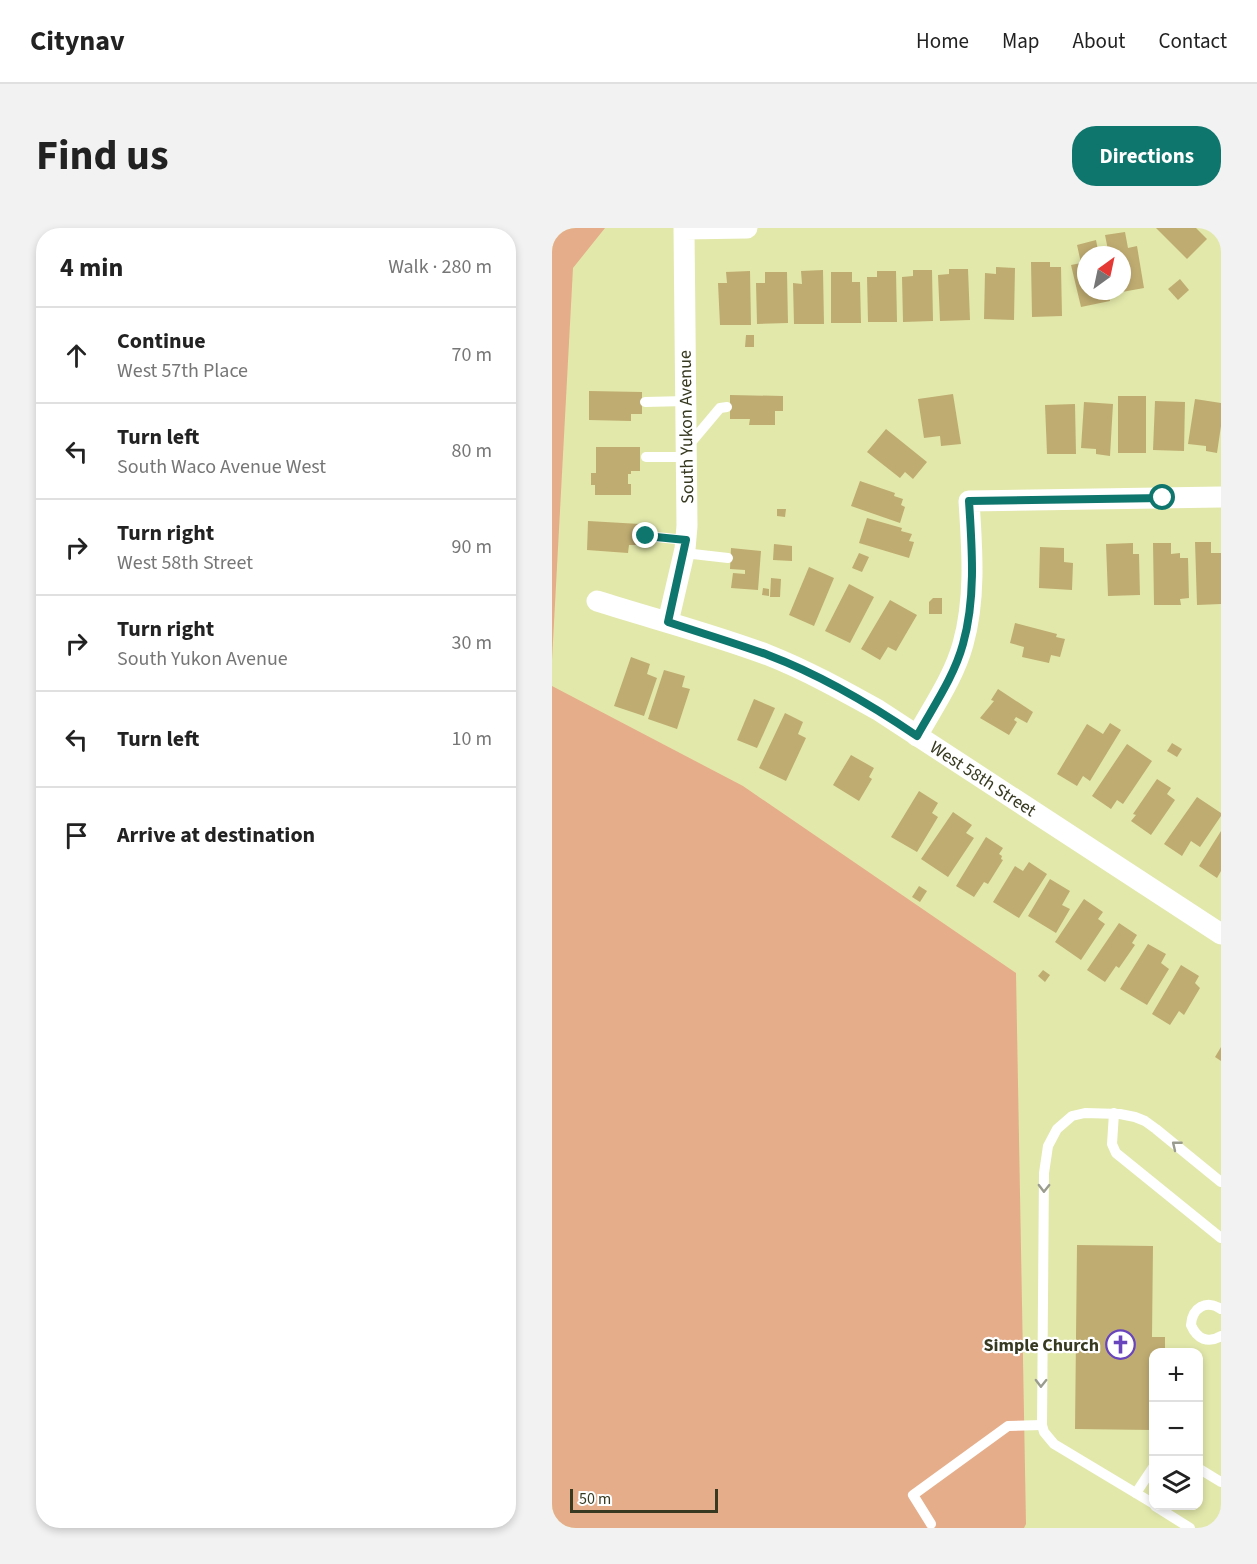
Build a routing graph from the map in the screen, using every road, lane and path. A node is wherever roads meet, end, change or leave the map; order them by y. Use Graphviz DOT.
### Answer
graph roads {
  1 [pos="747,228"];
  2 [pos="684,229"];
  3 [pos="686,401"];
  4 [pos="645,402"];
  5 [pos="727,407"];
  6 [pos="686,453"];
  7 [pos="646,457"];
  8 [pos="1221,497"];
  9 [pos="646,536"];
  10 [pos="685,547"];
  11 [pos="728,558"];
  12 [pos="597,601"];
  13 [pos="668,622"];
  14 [pos="917,736"];
  15 [pos="1221,934"];
  16 [pos="1114,1113"];
  17 [pos="1221,1182"];
  18 [pos="1221,1238"];
  19 [pos="1220,1307"];
  20 [pos="1221,1336"];
  21 [pos="1042,1425"];
  22 [pos="1203,1471"];
  23 [pos="1149,1474"];
  24 [pos="1221,1482"];
  25 [pos="1136,1493"];
  26 [pos="1149,1502"];
  27 [pos="1162,1510"];
  28 [pos="931,1524"];
  29 [pos="1190,1528"];
  1 -- 2 [label="street"];
  2 -- 3 [label="street, South Yukon Avenue"];
  3 -- 4 [label="lane"];
  3 -- 6 [label="street, South Yukon Avenue"];
  5 -- 6 [label="lane"];
  6 -- 7 [label="lane"];
  6 -- 10 [label="street, South Yukon Avenue"];
  8 -- 14 [label="street"];
  9 -- 10 [label="lane"];
  10 -- 11 [label="lane"];
  10 -- 13 [label="street, South Yukon Avenue"];
  12 -- 13 [label="street, West 58th Street"];
  13 -- 14 [label="street, West 58th Street"];
  14 -- 15 [label="street, West 58th Street"];
  17 -- 16 [label="lane, one-way"];
  16 -- 18 [label="lane"];
  16 -- 21 [label="lane, one-way"];
  19 -- 20 [label="lane"];
  21 -- 25 [label="lane"];
  21 -- 28 [label="lane"];
  22 -- 24 [label="lane"];
  23 -- 25 [label="lane"];
  25 -- 26 [label="lane"];
  27 -- 29 [label="lane"];
}
